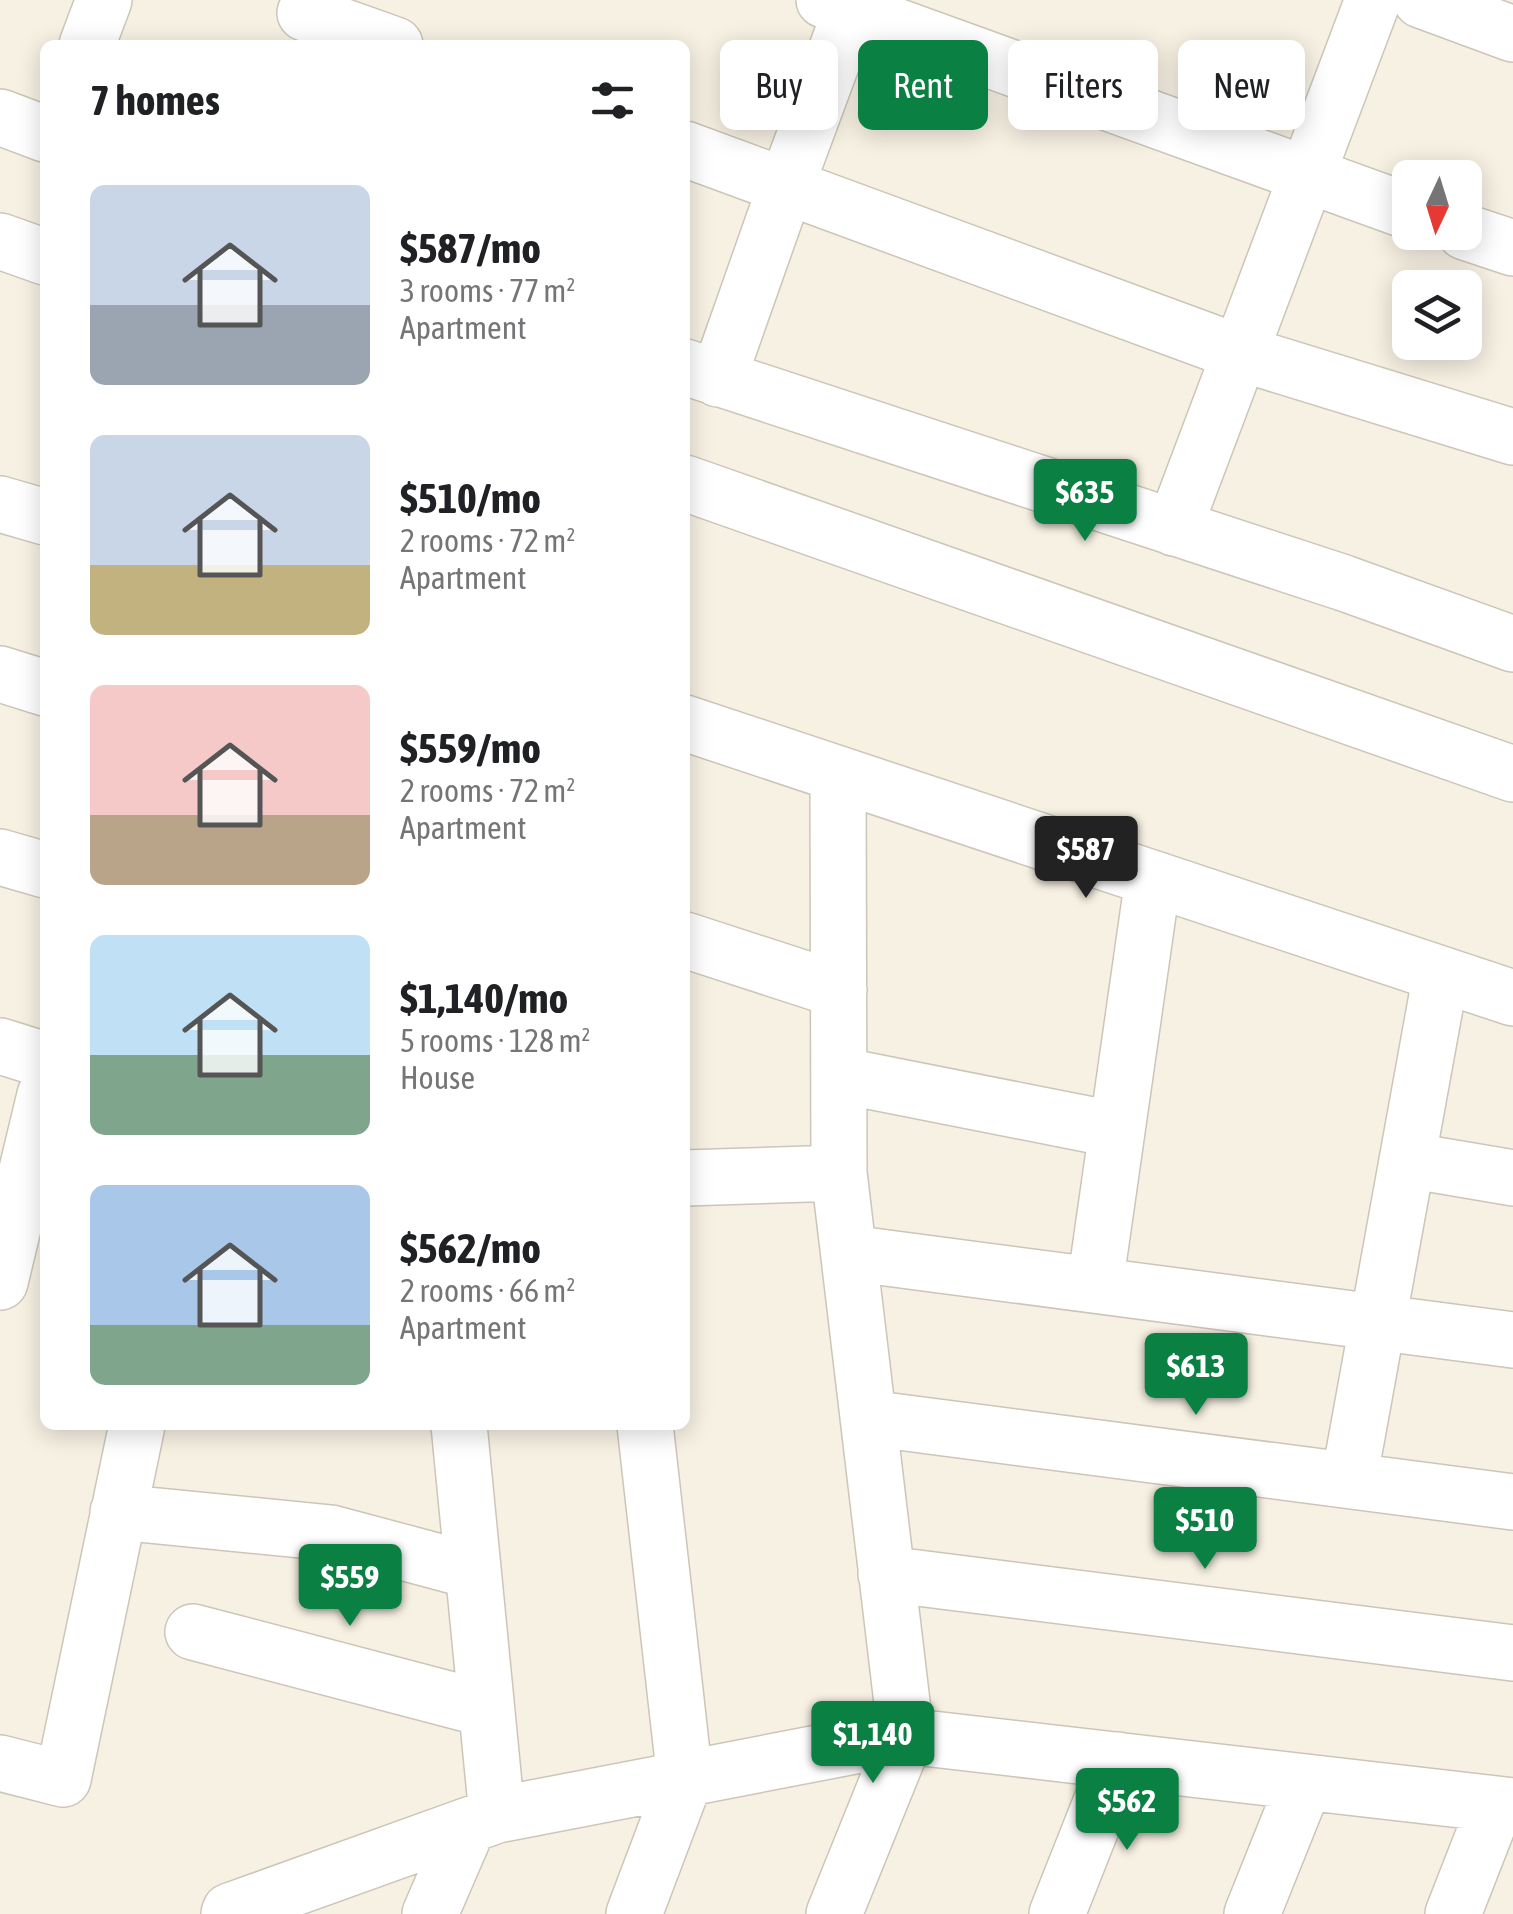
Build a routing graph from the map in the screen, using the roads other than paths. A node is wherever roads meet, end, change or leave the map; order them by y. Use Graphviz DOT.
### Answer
graph roads {
  1 [pos="104,0"];
  2 [pos="1373,0"];
  3 [pos="1421,0"];
  4 [pos="843,3"];
  5 [pos="303,19"];
  6 [pos="1513,34"];
  7 [pos="90,40"];
  8 [pos="378,40"];
  9 [pos="0,117"];
  10 [pos="40,132"];
  11 [pos="690,151"];
  12 [pos="1306,176"];
  13 [pos="786,186"];
  14 [pos="1392,206"];
  15 [pos="1482,238"];
  16 [pos="0,241"];
  17 [pos="1513,248"];
  18 [pos="40,255"];
  19 [pos="1240,353"];
  20 [pos="702,373"];
  21 [pos="1513,436"];
  22 [pos="690,485"];
  23 [pos="0,504"];
  24 [pos="40,516"];
  25 [pos="1174,528"];
  26 [pos="1513,644"];
  27 [pos="0,674"];
  28 [pos="40,686"];
  29 [pos="690,726"];
  30 [pos="838,774"];
  31 [pos="1513,774"];
  32 [pos="0,857"];
  33 [pos="40,869"];
  34 [pos="1153,879"];
  35 [pos="690,942"];
  36 [pos="1441,974"];
  37 [pos="839,990"];
  38 [pos="1513,998"];
  39 [pos="0,1046"];
  40 [pos="40,1058"];
  41 [pos="839,1075"];
  42 [pos="40,1119"];
  43 [pos="1117,1130"];
  44 [pos="1407,1160"];
  45 [pos="839,1174"];
  46 [pos="690,1178"];
  47 [pos="1513,1178"];
  48 [pos="20,1213"];
  49 [pos="849,1253"];
  50 [pos="0,1282"];
  51 [pos="1095,1285"];
  52 [pos="1378,1322"];
  53 [pos="1513,1340"];
  54 [pos="868,1418"];
  55 [pos="136,1430"];
  56 [pos="459,1430"];
  57 [pos="645,1430"];
  58 [pos="1349,1480"];
  59 [pos="1513,1502"];
  60 [pos="118,1512"];
  61 [pos="473,1571"];
  62 [pos="886,1574"];
  63 [pos="192,1632"];
  64 [pos="1513,1653"];
  65 [pos="486,1708"];
  66 [pos="906,1736"];
  67 [pos="1118,1760"];
  68 [pos="0,1762"];
  69 [pos="686,1779"];
  70 [pos="1305,1782"];
  71 [pos="1504,1805"];
  72 [pos="482,1821"];
  73 [pos="229,1914"];
  74 [pos="430,1914"];
  75 [pos="634,1914"];
  76 [pos="834,1914"];
  77 [pos="1057,1914"];
  78 [pos="1252,1914"];
  79 [pos="1453,1914"];
  1 -- 7 [label="street"];
  2 -- 12 [label="street"];
  3 -- 6 [label="street"];
  4 -- 12 [label="street"];
  4 -- 13 [label="street"];
  5 -- 8 [label="street"];
  9 -- 10 [label="street"];
  11 -- 13 [label="street"];
  12 -- 14 [label="street"];
  12 -- 19 [label="street"];
  13 -- 19 [label="street"];
  13 -- 20 [label="street"];
  15 -- 17 [label="street"];
  16 -- 18 [label="street"];
  19 -- 21 [label="street"];
  19 -- 25 [label="street"];
  20 -- 25 [label="street"];
  22 -- 31 [label="street"];
  23 -- 24 [label="street"];
  25 -- 26 [label="street"];
  27 -- 28 [label="street"];
  29 -- 30 [label="street"];
  30 -- 34 [label="street"];
  30 -- 37 [label="street"];
  32 -- 33 [label="street"];
  34 -- 36 [label="street"];
  34 -- 43 [label="street"];
  35 -- 37 [label="street"];
  36 -- 38 [label="street"];
  36 -- 44 [label="street"];
  37 -- 41 [label="street"];
  39 -- 40 [label="street"];
  41 -- 43 [label="street"];
  41 -- 45 [label="street"];
  42 -- 48 [label="street"];
  43 -- 51 [label="street"];
  44 -- 47 [label="street"];
  44 -- 52 [label="street"];
  45 -- 46 [label="street"];
  45 -- 49 [label="street"];
  48 -- 50 [label="street"];
  49 -- 51 [label="street"];
  49 -- 54 [label="street"];
  51 -- 52 [label="street"];
  52 -- 53 [label="street"];
  52 -- 58 [label="street"];
  54 -- 58 [label="street"];
  54 -- 62 [label="street"];
  55 -- 60 [label="street"];
  56 -- 61 [label="street"];
  57 -- 69 [label="street"];
  58 -- 59 [label="street"];
  60 -- 61 [label="street"];
  60 -- 68 [label="street"];
  61 -- 65 [label="street"];
  62 -- 64 [label="street"];
  62 -- 66 [label="street"];
  63 -- 65 [label="street"];
  65 -- 72 [label="street"];
  66 -- 67 [label="street"];
  66 -- 69 [label="street"];
  66 -- 76 [label="street"];
  67 -- 70 [label="street"];
  67 -- 77 [label="street"];
  69 -- 72 [label="street"];
  69 -- 75 [label="street"];
  70 -- 71 [label="street"];
  70 -- 78 [label="street"];
  71 -- 79 [label="street"];
  72 -- 73 [label="street"];
  72 -- 74 [label="street"];
}
